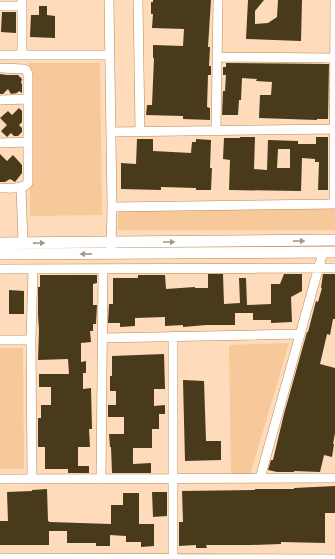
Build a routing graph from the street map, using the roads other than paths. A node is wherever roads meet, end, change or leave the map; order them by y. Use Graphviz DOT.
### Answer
graph roads {
  1 [pos="109,0"];
  2 [pos="138,0"];
  3 [pos="218,0"];
  4 [pos="335,0"];
  5 [pos="22,3"];
  6 [pos="0,6"];
  7 [pos="0,55"];
  8 [pos="22,55"];
  9 [pos="109,56"];
  10 [pos="217,57"];
  11 [pos="334,58"];
  12 [pos="0,68"];
  13 [pos="28,99"];
  14 [pos="0,100"];
  15 [pos="335,129"];
  16 [pos="216,130"];
  17 [pos="140,131"];
  18 [pos="111,132"];
  19 [pos="28,142"];
  20 [pos="0,143"];
  21 [pos="0,188"];
  22 [pos="21,188"];
  23 [pos="335,204"];
  24 [pos="112,207"];
  25 [pos="335,240"];
  26 [pos="110,242"];
  27 [pos="0,243"];
  28 [pos="24,243"];
  29 [pos="323,252"];
  30 [pos="335,252"];
  31 [pos="111,253"];
  32 [pos="163,253"];
  33 [pos="240,253"];
  34 [pos="0,254"];
  35 [pos="238,268"];
  36 [pos="318,268"];
  37 [pos="335,268"];
  38 [pos="0,269"];
  39 [pos="33,269"];
  40 [pos="103,269"];
  41 [pos="165,269"];
  42 [pos="300,334"];
  43 [pos="173,336"];
  44 [pos="103,338"];
  45 [pos="0,340"];
  46 [pos="31,340"];
  47 [pos="260,478"];
  48 [pos="335,478"];
  49 [pos="0,479"];
  50 [pos="32,479"];
  51 [pos="101,479"];
  52 [pos="173,479"];
  53 [pos="0,558"];
  54 [pos="23,559"];
  55 [pos="87,559"];
  56 [pos="162,559"];
  57 [pos="173,559"];
  58 [pos="270,559"];
  59 [pos="335,559"];
  1 -- 9 [label="street"];
  2 -- 17 [label="street"];
  3 -- 10 [label="street"];
  4 -- 11 [label="street"];
  5 -- 6 [label="street"];
  5 -- 8 [label="street"];
  7 -- 8 [label="street"];
  8 -- 9 [label="street"];
  9 -- 18 [label="street"];
  10 -- 11 [label="street"];
  10 -- 16 [label="street"];
  11 -- 15 [label="street"];
  12 -- 13 [label="street"];
  13 -- 14 [label="street"];
  13 -- 19 [label="street"];
  15 -- 16 [label="street"];
  15 -- 23 [label="street"];
  16 -- 17 [label="street"];
  17 -- 18 [label="street"];
  18 -- 24 [label="street"];
  19 -- 20 [label="street"];
  19 -- 22 [label="street"];
  21 -- 22 [label="street"];
  22 -- 28 [label="street"];
  23 -- 24 [label="street"];
  24 -- 26 [label="street"];
  26 -- 25 [label="street, one-way"];
  28 -- 26 [label="street, one-way"];
  26 -- 31 [label="street"];
  27 -- 28 [label="street"];
  29 -- 30 [label="street"];
  29 -- 33 [label="street"];
  29 -- 36 [label="street"];
  31 -- 32 [label="street"];
  31 -- 34 [label="street, one-way"];
  32 -- 33 [label="street"];
  32 -- 41 [label="street"];
  33 -- 35 [label="street"];
  35 -- 36 [label="street"];
  35 -- 41 [label="street"];
  36 -- 37 [label="street"];
  36 -- 42 [label="street"];
  38 -- 39 [label="street"];
  39 -- 40 [label="street"];
  39 -- 46 [label="street"];
  40 -- 41 [label="street"];
  40 -- 44 [label="street"];
  42 -- 43 [label="street"];
  42 -- 47 [label="street"];
  43 -- 44 [label="street"];
  43 -- 52 [label="street"];
  44 -- 51 [label="street"];
  45 -- 46 [label="street"];
  46 -- 50 [label="street"];
  47 -- 48 [label="street"];
  47 -- 52 [label="street"];
  49 -- 50 [label="street"];
  50 -- 51 [label="street"];
  51 -- 52 [label="street"];
  52 -- 57 [label="street"];
  53 -- 54 [label="street"];
  54 -- 55 [label="street"];
  55 -- 56 [label="street"];
  56 -- 57 [label="street"];
  57 -- 58 [label="street"];
  58 -- 59 [label="street"];
}
